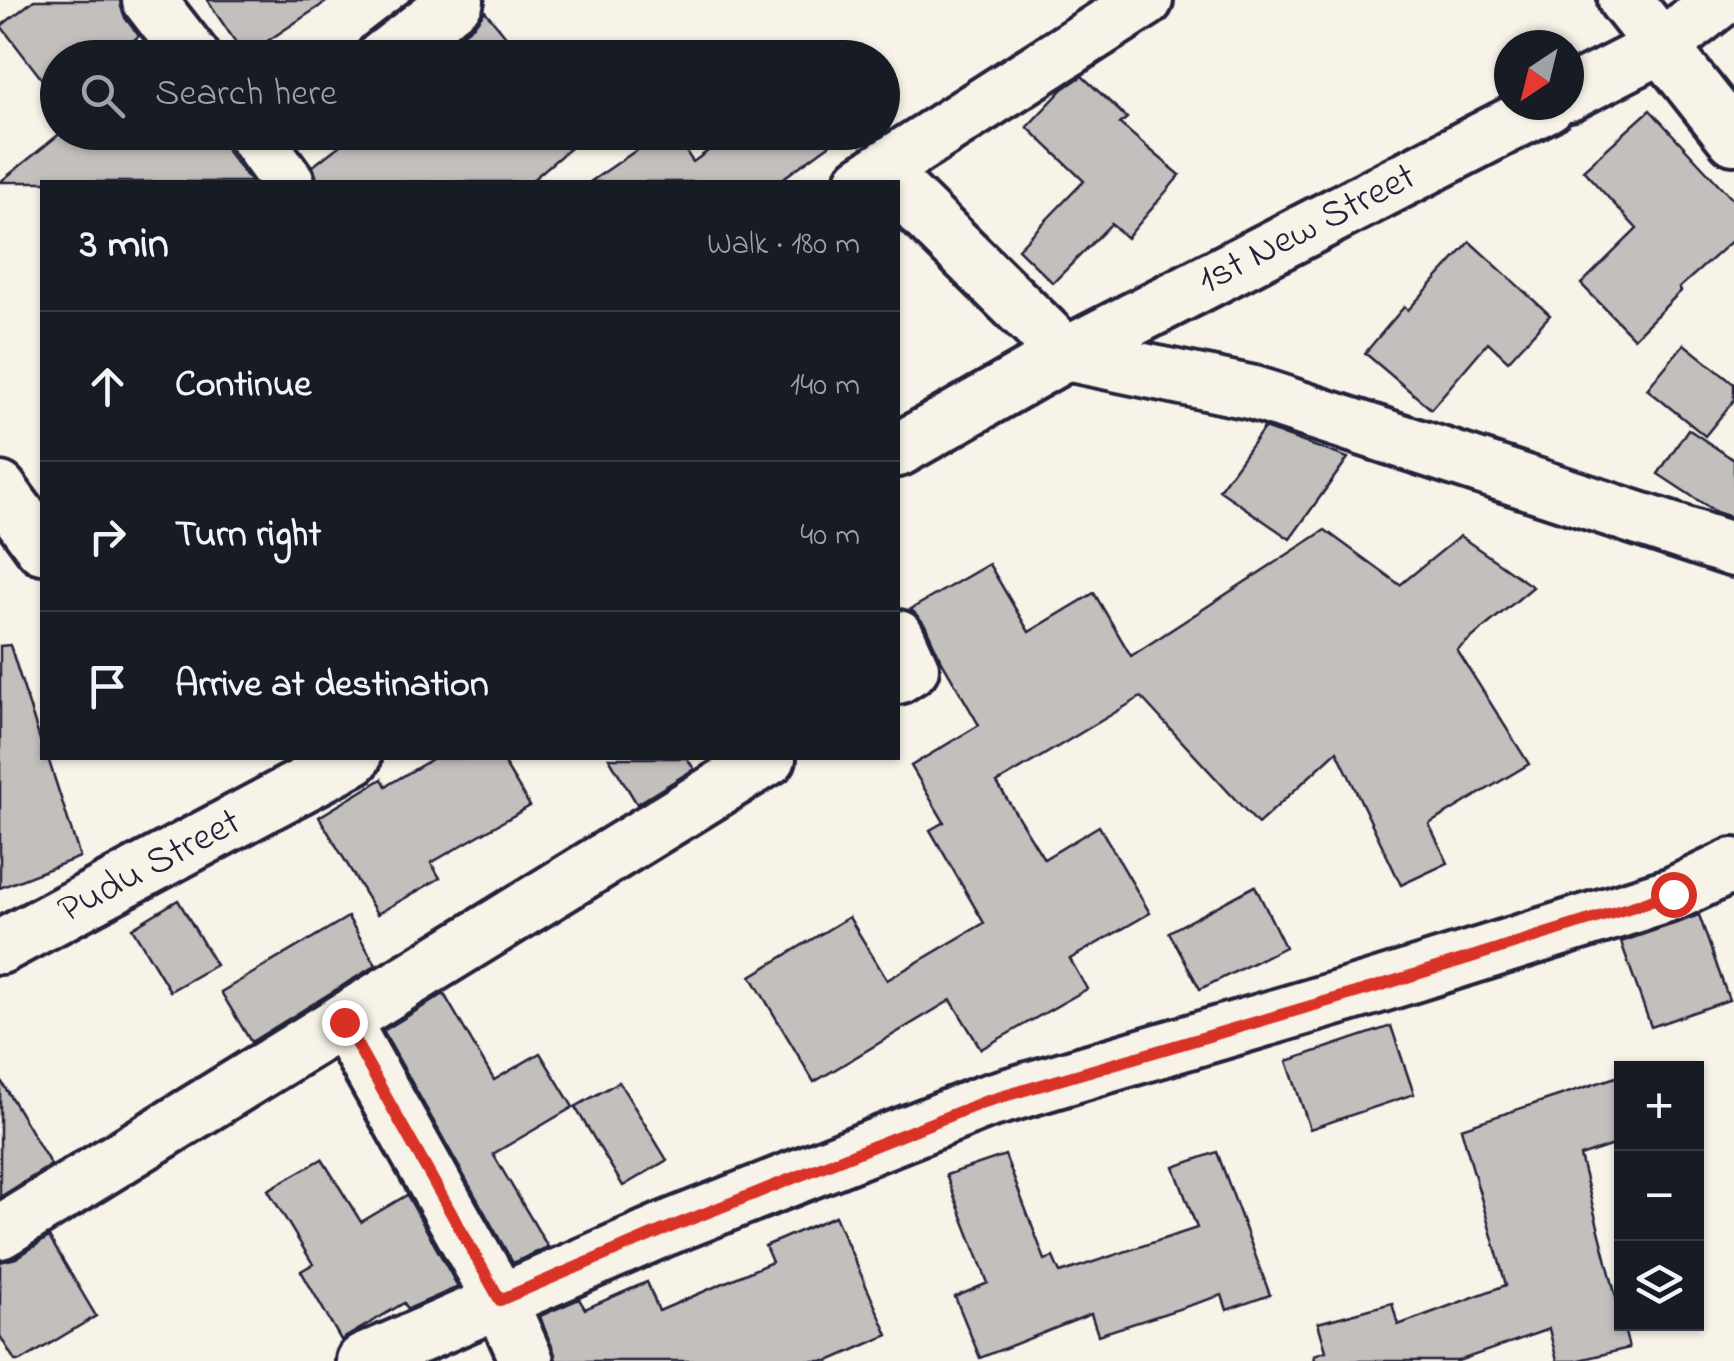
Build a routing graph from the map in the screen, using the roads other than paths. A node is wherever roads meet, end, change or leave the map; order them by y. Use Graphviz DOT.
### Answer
graph roads {
  1 [pos="149,0"];
  2 [pos="457,0"];
  3 [pos="1146,0"];
  4 [pos="1625,0"];
  5 [pos="1721,0"];
  6 [pos="180,40"];
  7 [pos="405,40"];
  8 [pos="1661,47"];
  9 [pos="1584,86"];
  10 [pos="1519,120"];
  11 [pos="1734,138"];
  12 [pos="883,180"];
  13 [pos="900,198"];
  14 [pos="1066,354"];
  15 [pos="900,449"];
  16 [pos="0,489"];
  17 [pos="40,543"];
  18 [pos="1734,550"];
  19 [pos="900,642"];
  20 [pos="900,676"];
  21 [pos="350,760"];
  22 [pos="765,760"];
  23 [pos="1734,865"];
  24 [pos="0,947"];
  25 [pos="344,1022"];
  26 [pos="0,1232"];
  27 [pos="500,1300"];
  28 [pos="363,1361"];
  29 [pos="527,1361"];
  1 -- 6 [label="street"];
  2 -- 7 [label="street"];
  3 -- 12 [label="street"];
  4 -- 8 [label="street"];
  5 -- 8 [label="street"];
  8 -- 9 [label="street"];
  8 -- 11 [label="street"];
  10 -- 14 [label="street, 1st New Street"];
  13 -- 14 [label="street"];
  14 -- 15 [label="street"];
  14 -- 18 [label="street"];
  16 -- 17 [label="street"];
  19 -- 20 [label="street"];
  21 -- 24 [label="street, Pudu Street"];
  22 -- 25 [label="street"];
  23 -- 27 [label="street"];
  25 -- 26 [label="street"];
  25 -- 27 [label="street"];
  27 -- 28 [label="street"];
  27 -- 29 [label="street"];
}
